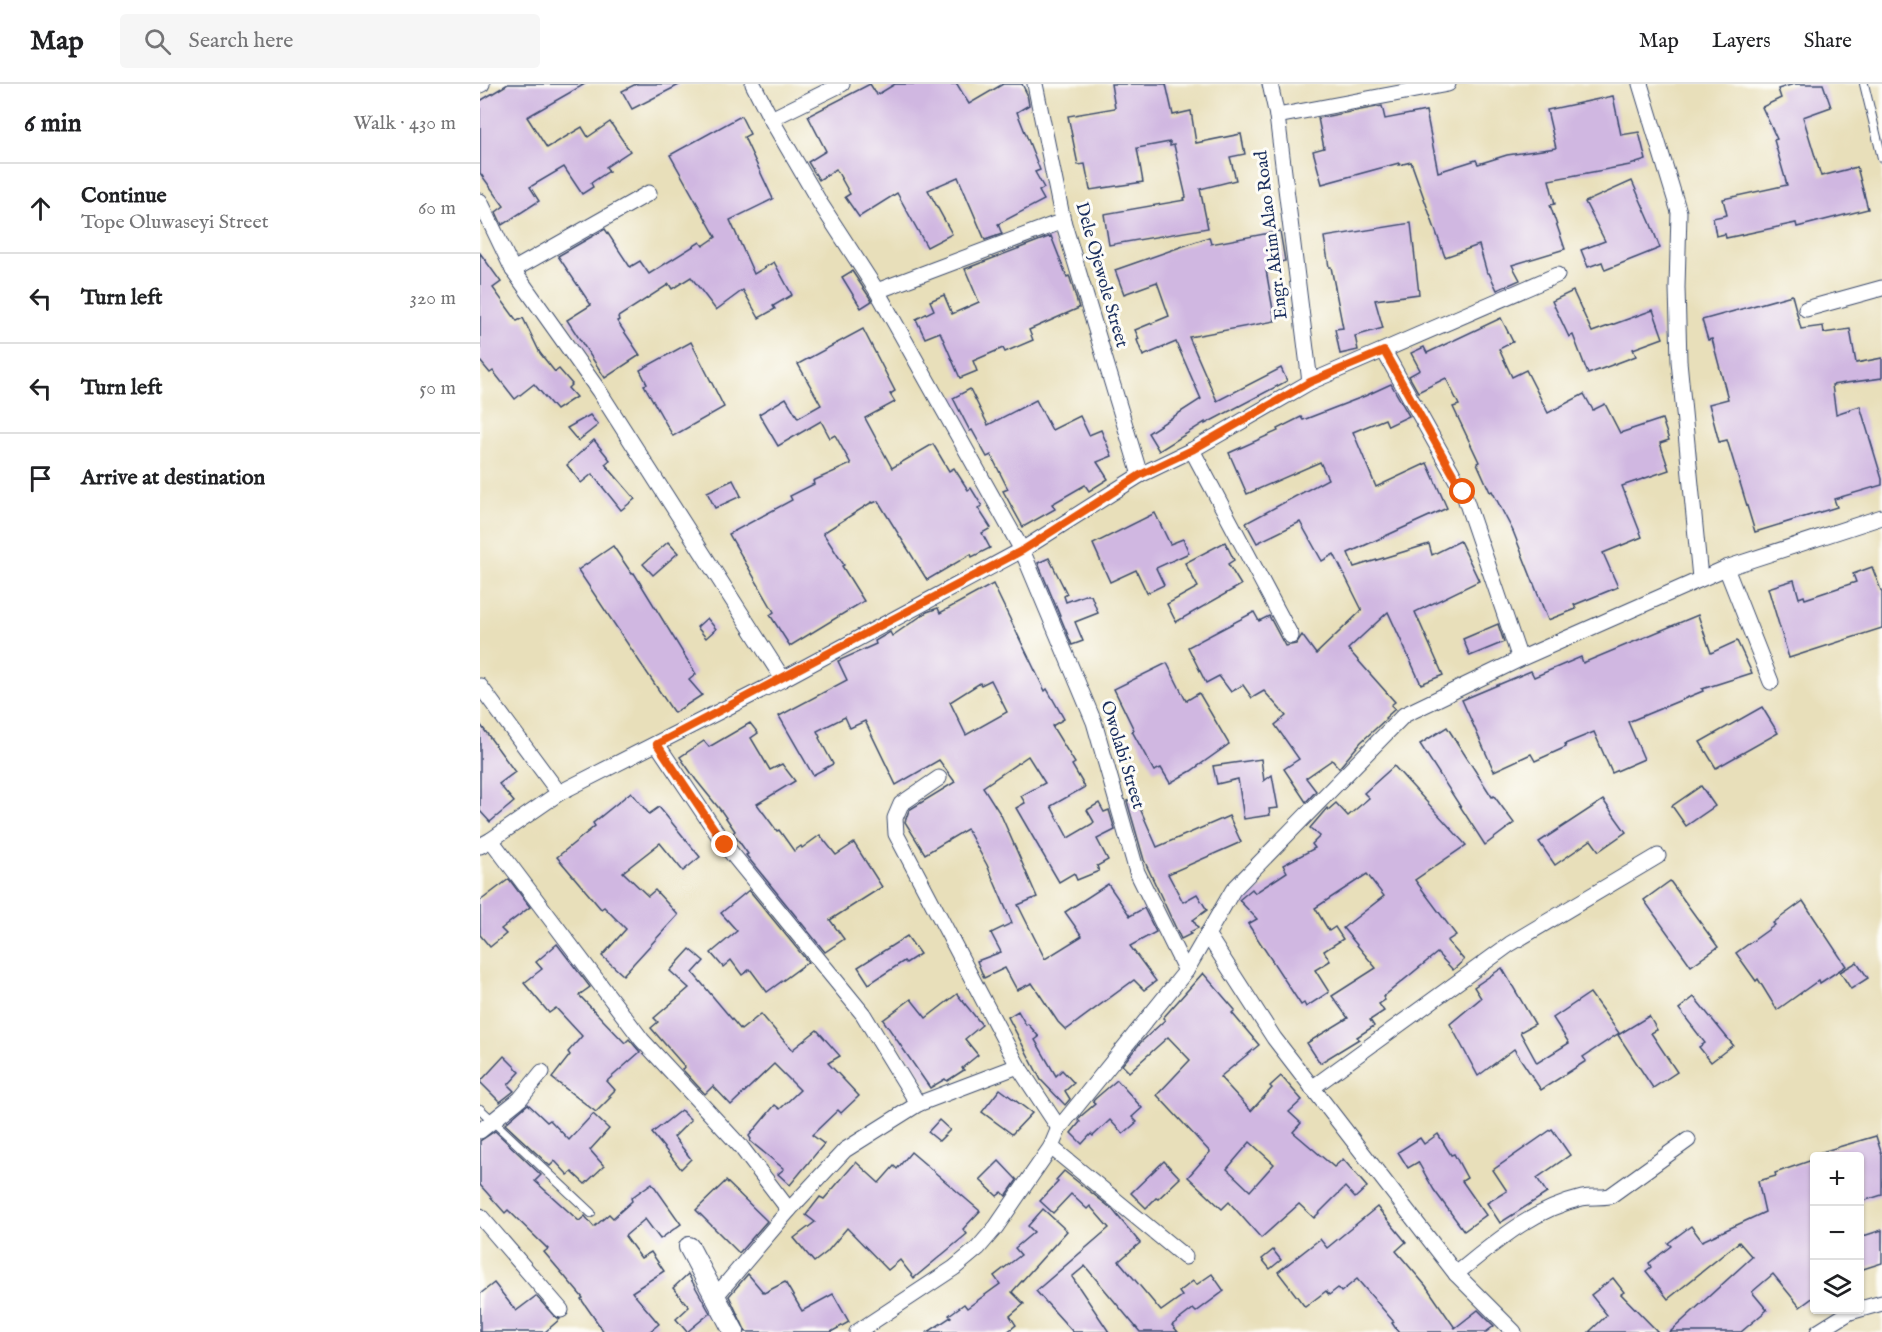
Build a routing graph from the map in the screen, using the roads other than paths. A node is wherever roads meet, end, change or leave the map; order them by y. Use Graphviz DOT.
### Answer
graph roads {
  1 [pos="753,84"];
  2 [pos="842,84"];
  3 [pos="1035,84"];
  4 [pos="1270,84"];
  5 [pos="1448,84"];
  6 [pos="1640,84"];
  7 [pos="1864,84"];
  8 [pos="1277,116"];
  9 [pos="771,120"];
  10 [pos="1882,158"];
  11 [pos="649,193"];
  12 [pos="480,201"];
  13 [pos="1063,221"];
  14 [pos="513,270"];
  15 [pos="1557,275"];
  16 [pos="1882,288"];
  17 [pos="877,291"];
  18 [pos="1806,309"];
  19 [pos="1384,351"];
  20 [pos="1310,382"];
  21 [pos="1192,450"];
  22 [pos="1140,475"];
  23 [pos="1882,517"];
  24 [pos="1023,550"];
  25 [pos="1726,568"];
  26 [pos="1700,578"];
  27 [pos="1291,636"];
  28 [pos="1520,659"];
  29 [pos="783,679"];
  30 [pos="1771,682"];
  31 [pos="480,686"];
  32 [pos="657,744"];
  33 [pos="939,778"];
  34 [pos="559,793"];
  35 [pos="486,843"];
  36 [pos="1658,856"];
  37 [pos="1207,934"];
  38 [pos="1186,971"];
  39 [pos="1018,1066"];
  40 [pos="542,1072"];
  41 [pos="1312,1088"];
  42 [pos="918,1104"];
  43 [pos="480,1109"];
  44 [pos="493,1122"];
  45 [pos="1059,1128"];
  46 [pos="480,1131"];
  47 [pos="1688,1140"];
  48 [pos="1050,1147"];
  49 [pos="789,1210"];
  50 [pos="591,1213"];
  51 [pos="480,1216"];
  52 [pos="689,1247"];
  53 [pos="1185,1257"];
  54 [pos="1456,1274"];
  55 [pos="715,1297"];
  56 [pos="1882,1303"];
  57 [pos="561,1311"];
  58 [pos="734,1332"];
  59 [pos="857,1332"];
  60 [pos="1514,1332"];
  61 [pos="1818,1332"];
  1 -- 9 [label="street, Owolabi Street"];
  2 -- 9 [label="street"];
  3 -- 13 [label="street, Dele Ojewole Street"];
  4 -- 8 [label="street, Engr. Akim Alao Road"];
  5 -- 8 [label="street"];
  6 -- 26 [label="street"];
  7 -- 10 [label="lane"];
  8 -- 20 [label="street, Engr. Akim Alao Road"];
  9 -- 17 [label="street, Owolabi Street"];
  11 -- 14 [label="street"];
  12 -- 14 [label="street"];
  13 -- 17 [label="street"];
  13 -- 22 [label="street, Dele Ojewole Street"];
  14 -- 29 [label="street"];
  15 -- 19 [label="street"];
  16 -- 18 [label="street"];
  17 -- 24 [label="street, Owolabi Street"];
  19 -- 20 [label="street"];
  19 -- 28 [label="street"];
  20 -- 21 [label="street"];
  21 -- 22 [label="street"];
  21 -- 27 [label="street"];
  22 -- 24 [label="street"];
  23 -- 25 [label="street"];
  24 -- 29 [label="street"];
  24 -- 38 [label="street, Owolabi Street"];
  25 -- 26 [label="street"];
  25 -- 30 [label="street"];
  26 -- 28 [label="street"];
  28 -- 37 [label="street"];
  29 -- 32 [label="street"];
  31 -- 34 [label="street"];
  32 -- 34 [label="street"];
  32 -- 42 [label="street"];
  33 -- 39 [label="street"];
  34 -- 35 [label="street"];
  35 -- 49 [label="street"];
  36 -- 41 [label="street"];
  37 -- 38 [label="street"];
  37 -- 41 [label="street"];
  38 -- 45 [label="street"];
  39 -- 42 [label="street"];
  39 -- 45 [label="street"];
  40 -- 44 [label="street"];
  41 -- 54 [label="street"];
  42 -- 49 [label="street"];
  43 -- 44 [label="lane"];
  44 -- 46 [label="street"];
  44 -- 50 [label="lane"];
  45 -- 48 [label="street"];
  47 -- 54 [label="street"];
  48 -- 53 [label="street"];
  48 -- 59 [label="street"];
  49 -- 55 [label="street"];
  51 -- 57 [label="street"];
  52 -- 55 [label="street"];
  54 -- 60 [label="street"];
  55 -- 58 [label="street"];
  56 -- 61 [label="street"];
}
